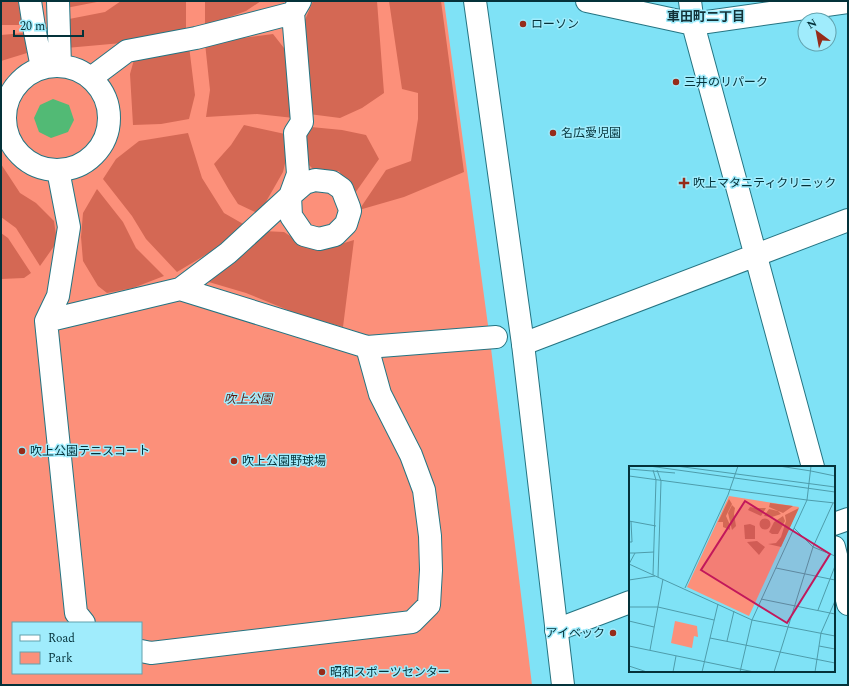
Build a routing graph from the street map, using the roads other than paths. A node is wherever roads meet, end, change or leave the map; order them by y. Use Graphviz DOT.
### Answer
graph roads {
  1 [pos="30,1"];
  2 [pos="58,1"];
  3 [pos="475,1"];
  4 [pos="586,1"];
  5 [pos="690,1"];
  6 [pos="848,2"];
  7 [pos="296,7"];
  8 [pos="693,24"];
  9 [pos="51,67"];
  10 [pos="90,78"];
  11 [pos="6,93"];
  12 [pos="58,170"];
  13 [pos="848,220"];
  14 [pos="756,255"];
  15 [pos="180,289"];
  16 [pos="46,321"];
  17 [pos="496,337"];
  18 [pos="523,344"];
  19 [pos="367,347"];
  20 [pos="813,466"];
  21 [pos="848,519"];
  22 [pos="835,524"];
  23 [pos="835,551"];
  24 [pos="629,602"];
  25 [pos="848,604"];
  26 [pos="83,622"];
  27 [pos="556,630"];
  28 [pos="142,651"];
  29 [pos="563,685"];
  1 -- 9 [label="street"];
  2 -- 9 [label="street"];
  3 -- 18 [label="street"];
  4 -- 8 [label="street"];
  5 -- 8 [label="street"];
  6 -- 8 [label="street"];
  7 -- 10 [label="street"];
  7 -- 15 [label="street"];
  8 -- 14 [label="street"];
  9 -- 10 [label="street"];
  9 -- 11 [label="street"];
  10 -- 12 [label="street"];
  11 -- 12 [label="street"];
  12 -- 16 [label="street"];
  13 -- 14 [label="street"];
  14 -- 18 [label="street"];
  14 -- 20 [label="street"];
  15 -- 16 [label="street"];
  15 -- 19 [label="street"];
  16 -- 26 [label="street"];
  17 -- 19 [label="street"];
  18 -- 27 [label="street"];
  19 -- 28 [label="street"];
  21 -- 22 [label="street"];
  23 -- 25 [label="street"];
  24 -- 27 [label="street"];
  27 -- 29 [label="street"];
}
